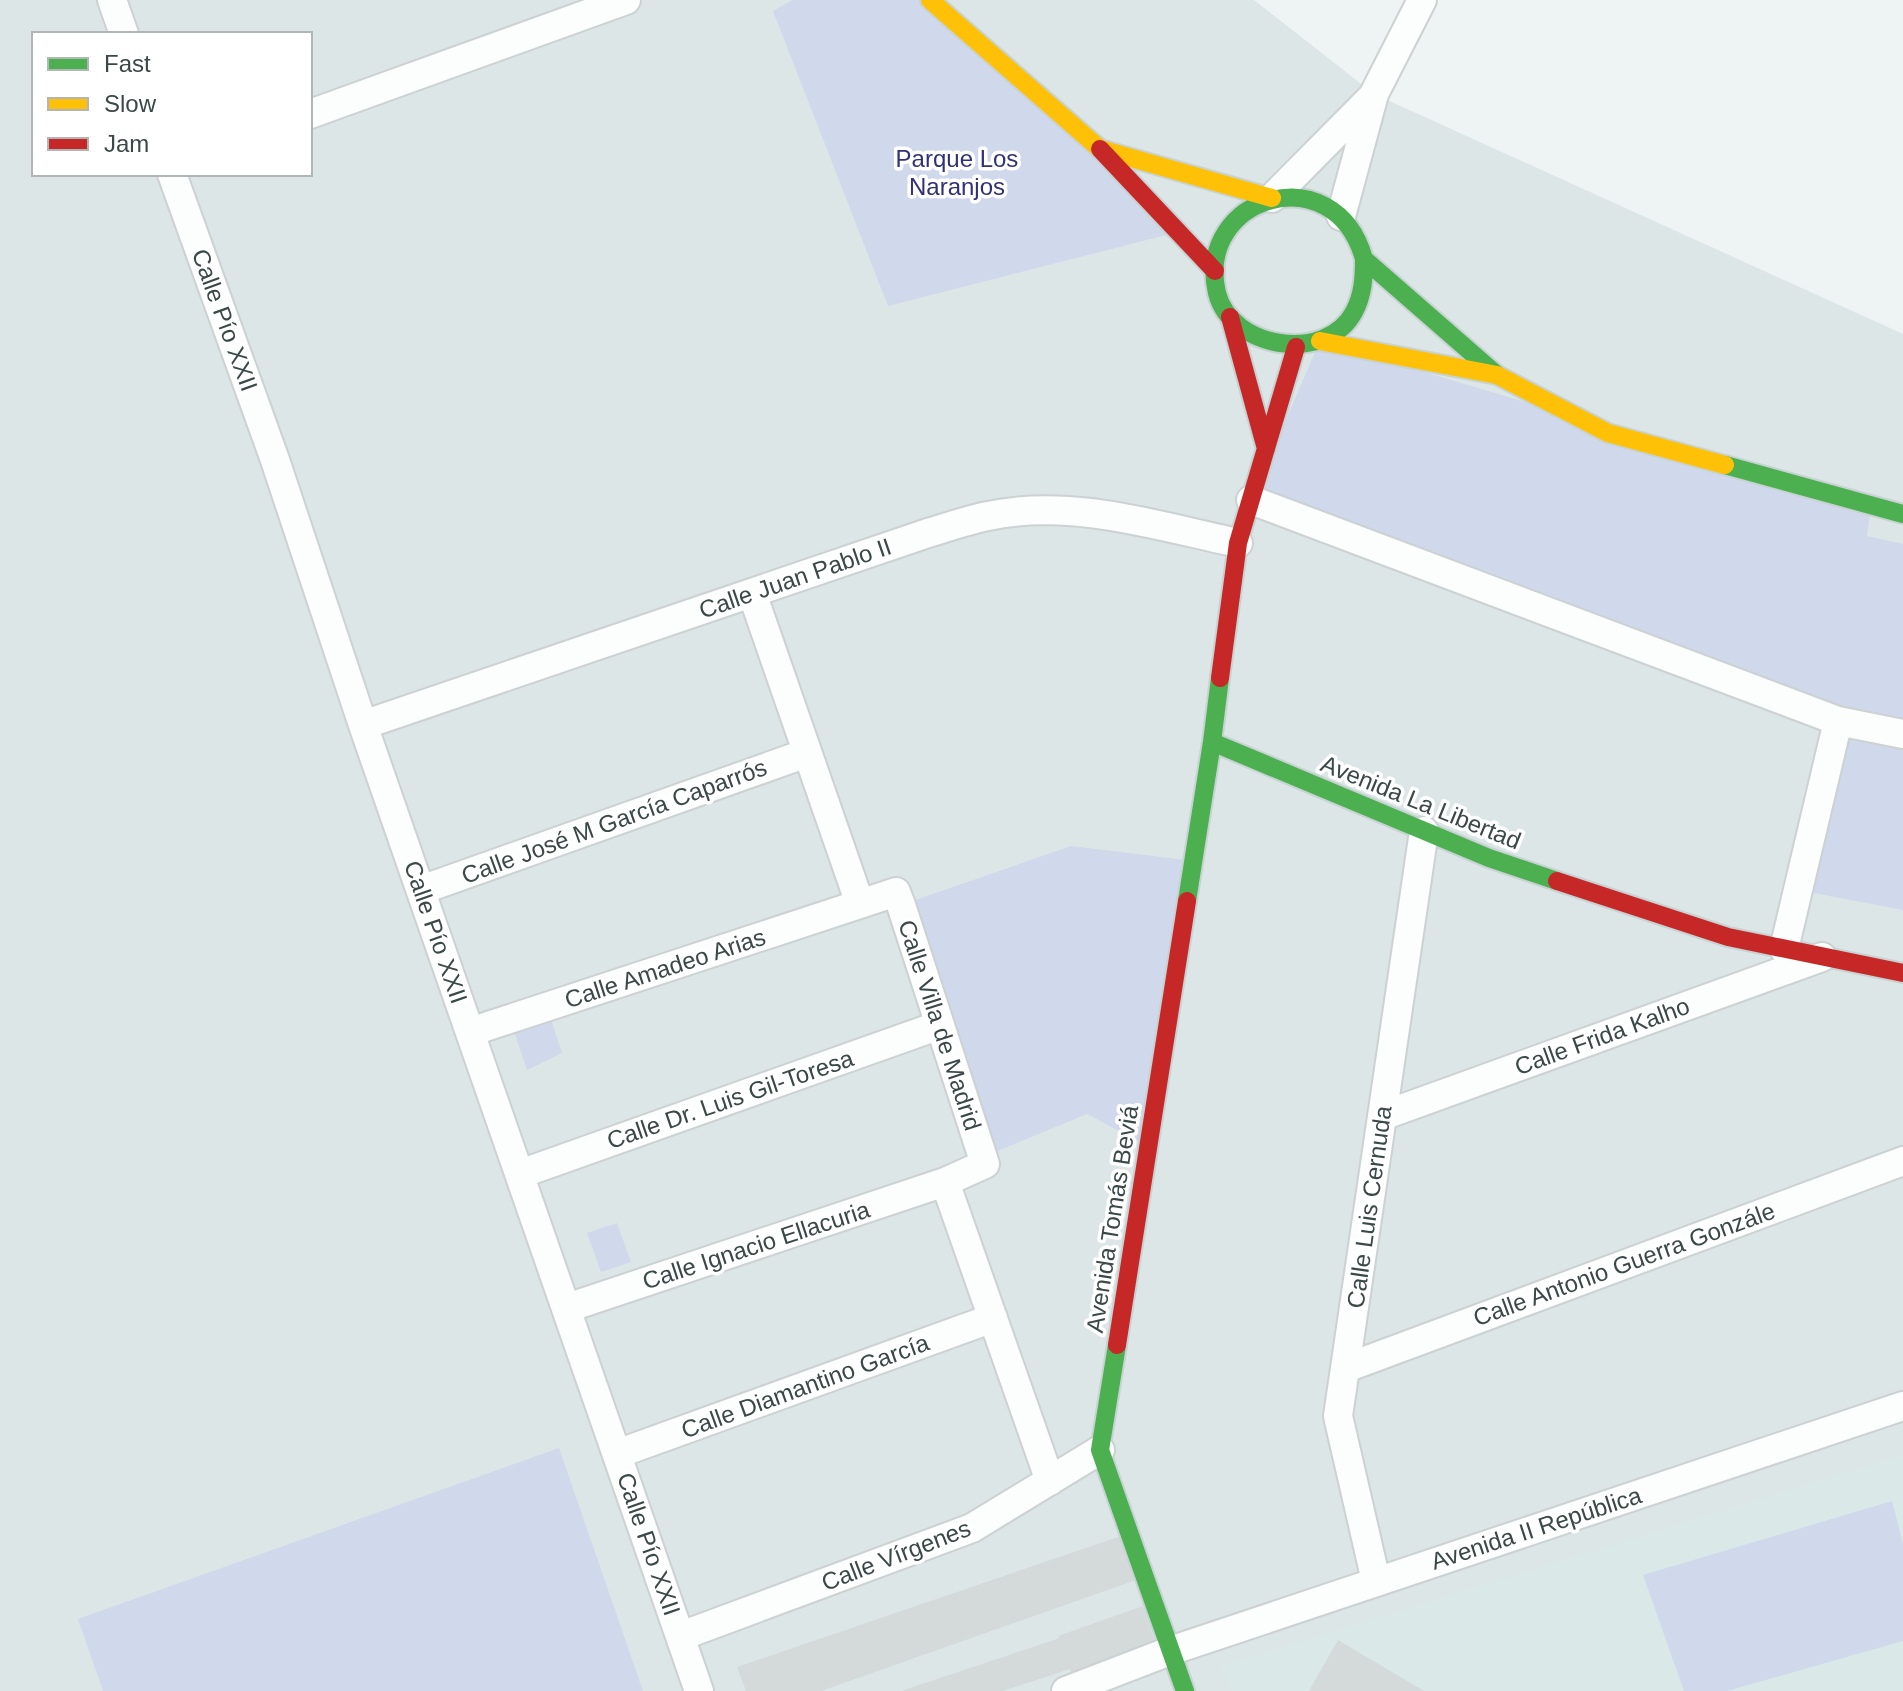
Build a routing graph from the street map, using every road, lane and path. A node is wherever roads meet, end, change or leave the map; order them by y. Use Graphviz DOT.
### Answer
graph roads {
  1 [pos="112,0"];
  2 [pos="626,0"];
  3 [pos="930,0"];
  4 [pos="1422,0"];
  5 [pos="123,32"];
  6 [pos="1374,94"];
  7 [pos="312,113"];
  8 [pos="1100,149"];
  9 [pos="173,176"];
  10 [pos="1272,198"];
  11 [pos="1341,216"];
  12 [pos="1364,259"];
  13 [pos="1215,271"];
  14 [pos="1230,317"];
  15 [pos="1320,341"];
  16 [pos="1296,347"];
  17 [pos="1497,375"];
  18 [pos="1266,449"];
  19 [pos="1251,500"];
  20 [pos="1903,514"];
  21 [pos="1238,543"];
  22 [pos="752,593"];
  23 [pos="1838,721"];
  24 [pos="363,725"];
  25 [pos="1903,734"];
  26 [pos="1212,742"];
  27 [pos="807,753"];
  28 [pos="1424,831"];
  29 [pos="421,890"];
  30 [pos="860,904"];
  31 [pos="1784,949"];
  32 [pos="1822,956"];
  33 [pos="1903,973"];
  34 [pos="940,1025"];
  35 [pos="470,1032"];
  36 [pos="1382,1116"];
  37 [pos="1903,1161"];
  38 [pos="520,1174"];
  39 [pos="945,1182"];
  40 [pos="567,1308"];
  41 [pos="993,1318"];
  42 [pos="1346,1368"];
  43 [pos="1903,1406"];
  44 [pos="1100,1450"];
  45 [pos="617,1454"];
  46 [pos="1050,1481"];
  47 [pos="1376,1581"];
  48 [pos="681,1636"];
  49 [pos="1170,1651"];
  50 [pos="699,1691"];
  51 [pos="1066,1691"];
  52 [pos="1185,1691"];
  1 -- 5 [label="street"];
  2 -- 7 [label="street"];
  3 -- 8 [label="street"];
  4 -- 6 [label="street"];
  6 -- 10 [label="street"];
  6 -- 11 [label="street"];
  8 -- 10 [label="street"];
  8 -- 13 [label="street"];
  9 -- 24 [label="street, Calle Pío XXII"];
  10 -- 11 [label="street"];
  10 -- 13 [label="street"];
  11 -- 12 [label="street"];
  12 -- 15 [label="street"];
  12 -- 17 [label="street"];
  13 -- 14 [label="street"];
  14 -- 16 [label="street"];
  14 -- 18 [label="street"];
  15 -- 16 [label="street"];
  15 -- 17 [label="street"];
  16 -- 18 [label="street"];
  17 -- 20 [label="street"];
  18 -- 19 [label="street"];
  19 -- 21 [label="street"];
  19 -- 23 [label="street"];
  21 -- 22 [label="street, Calle Juan Pablo II"];
  21 -- 26 [label="street"];
  22 -- 24 [label="street, Calle Juan Pablo II"];
  22 -- 27 [label="street"];
  23 -- 25 [label="street"];
  23 -- 31 [label="street"];
  24 -- 29 [label="street, Calle Pío XXII"];
  26 -- 28 [label="street, Avenida La Libertad"];
  26 -- 44 [label="street, Avenida Tomás Beviá"];
  27 -- 29 [label="street, Calle José M García Caparrós"];
  27 -- 30 [label="street"];
  28 -- 31 [label="street, Avenida La Libertad"];
  28 -- 36 [label="street, Calle Luis Cernuda"];
  29 -- 35 [label="street, Calle Pío XXII"];
  30 -- 34 [label="street, Calle Villa de Madrid"];
  30 -- 35 [label="street, Calle Amadeo Arias"];
  31 -- 32 [label="street, Avenida La Libertad"];
  32 -- 33 [label="street, Avenida La Libertad"];
  32 -- 36 [label="street, Calle Frida Kalho"];
  34 -- 38 [label="street, Calle Dr. Luis Gil-Toresa"];
  34 -- 39 [label="street, Calle Villa de Madrid"];
  35 -- 38 [label="street, Calle Pío XXII"];
  36 -- 42 [label="street, Calle Luis Cernuda"];
  37 -- 42 [label="street, Calle Antonio Guerra Gonzále"];
  38 -- 40 [label="street, Calle Pío XXII"];
  39 -- 40 [label="street, Calle Ignacio Ellacuria"];
  39 -- 41 [label="street"];
  40 -- 45 [label="street, Calle Pío XXII"];
  41 -- 45 [label="street, Calle Diamantino García"];
  41 -- 46 [label="street"];
  42 -- 47 [label="street, Calle Luis Cernuda"];
  43 -- 47 [label="street, Avenida II República"];
  44 -- 46 [label="street, Calle Vírgenes"];
  44 -- 49 [label="street, Avenida Tomás Beviá"];
  45 -- 48 [label="street, Calle Pío XXII"];
  46 -- 48 [label="street, Calle Vírgenes"];
  47 -- 49 [label="street, Avenida II República"];
  48 -- 50 [label="street, Calle Pío XXII"];
  49 -- 51 [label="street, Avenida II República"];
  49 -- 52 [label="street, Avenida Tomás Beviá"];
}
